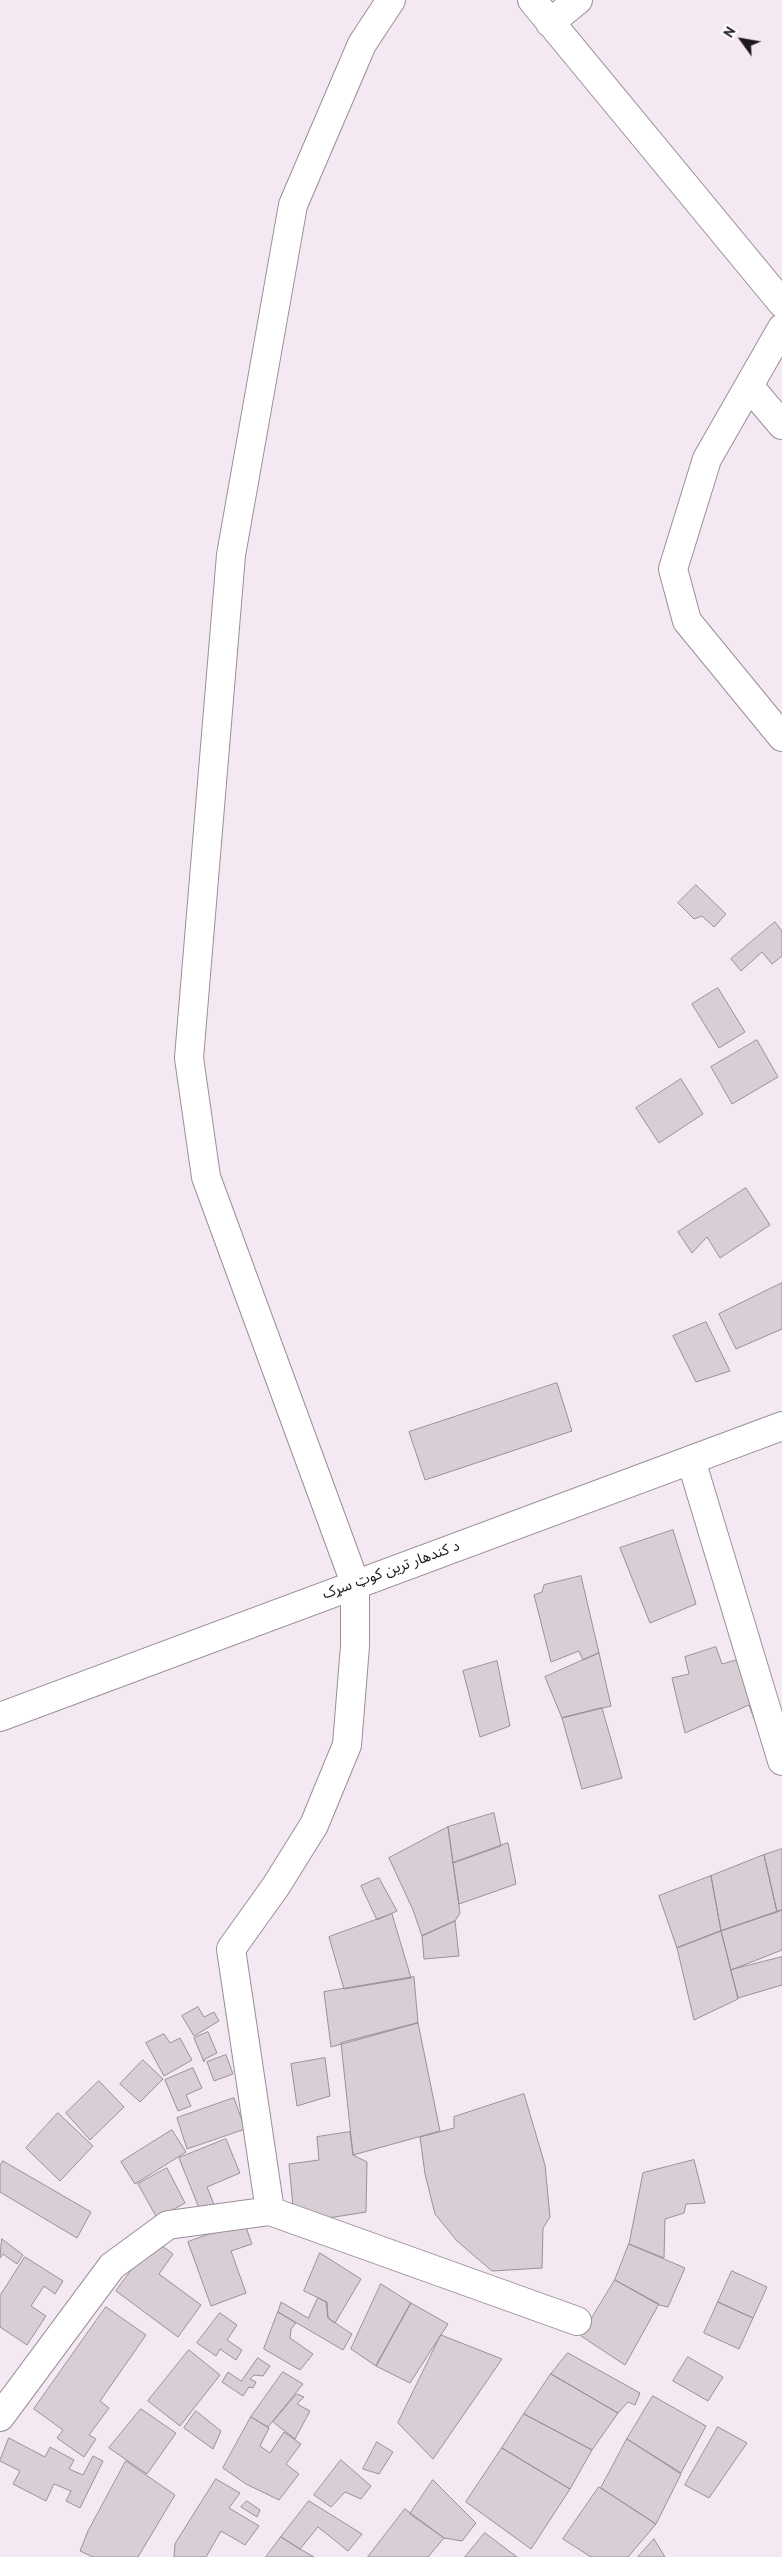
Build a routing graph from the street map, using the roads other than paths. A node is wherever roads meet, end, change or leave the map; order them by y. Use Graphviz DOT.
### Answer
graph roads {
  1 [pos="391,0"];
  2 [pos="532,0"];
  3 [pos="578,0"];
  4 [pos="550,23"];
  5 [pos="782,303"];
  6 [pos="782,328"];
  7 [pos="749,386"];
  8 [pos="782,425"];
  9 [pos="782,737"];
  10 [pos="782,1426"];
  11 [pos="690,1460"];
  12 [pos="355,1583"];
  13 [pos="0,1717"];
  14 [pos="782,1761"];
  15 [pos="270,2212"];
  16 [pos="577,2321"];
  17 [pos="0,2417"];
  1 -- 12 [label="street"];
  2 -- 4 [label="street"];
  3 -- 4 [label="street"];
  4 -- 5 [label="street"];
  6 -- 7 [label="street"];
  7 -- 8 [label="street"];
  7 -- 9 [label="street"];
  10 -- 11 [label="street, د کندهار ترين کوټ سړک"];
  11 -- 12 [label="street, د کندهار ترين کوټ سړک"];
  11 -- 14 [label="street"];
  12 -- 13 [label="street, د کندهار ترين کوټ سړک"];
  12 -- 15 [label="street"];
  15 -- 16 [label="street"];
  15 -- 17 [label="street"];
}
